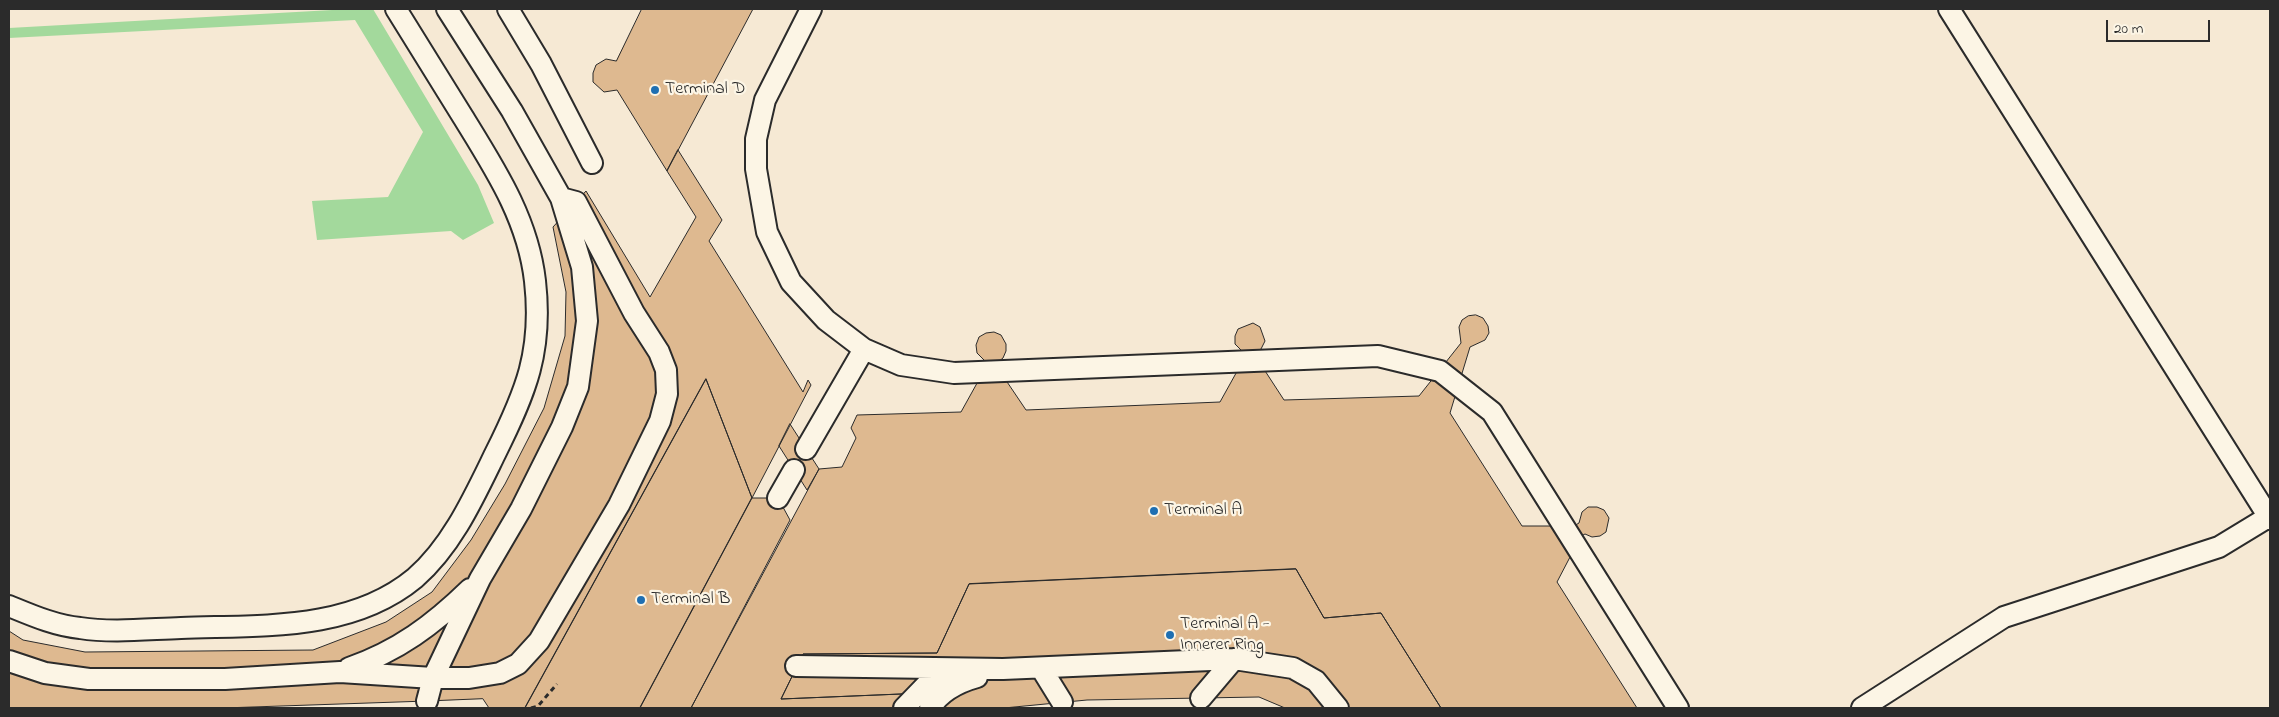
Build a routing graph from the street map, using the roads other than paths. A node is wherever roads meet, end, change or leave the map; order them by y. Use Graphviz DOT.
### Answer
graph roads {
  1 [pos="396,9"];
  2 [pos="446,9"];
  3 [pos="508,9"];
  4 [pos="811,9"];
  5 [pos="1950,9"];
  6 [pos="592,163"];
  7 [pos="561,198"];
  8 [pos="864,349"];
  9 [pos="806,449"];
  10 [pos="794,470"];
  11 [pos="778,498"];
  12 [pos="2270,517"];
  13 [pos="480,579"];
  14 [pos="9,606"];
  15 [pos="1234,659"];
  16 [pos="9,661"];
  17 [pos="796,666"];
  18 [pos="1041,668"];
  19 [pos="1003,669"];
  20 [pos="340,672"];
  21 [pos="433,678"];
  22 [pos="1201,698"];
  23 [pos="427,701"];
  24 [pos="1062,702"];
  25 [pos="904,708"];
  26 [pos="930,708"];
  27 [pos="1338,708"];
  28 [pos="1678,708"];
  29 [pos="1862,708"];
  1 -- 14 [label="lane"];
  2 -- 7 [label="lane"];
  3 -- 6 [label="lane"];
  4 -- 8 [label="lane"];
  5 -- 12 [label="lane"];
  7 -- 13 [label="lane"];
  7 -- 21 [label="lane"];
  8 -- 9 [label="lane"];
  8 -- 28 [label="lane"];
  10 -- 11 [label="lane"];
  12 -- 29 [label="lane"];
  13 -- 20 [label="lane"];
  13 -- 21 [label="lane"];
  15 -- 18 [label="lane"];
  15 -- 22 [label="lane"];
  15 -- 27 [label="lane"];
  16 -- 20 [label="lane"];
  17 -- 19 [label="lane"];
  18 -- 19 [label="lane"];
  18 -- 24 [label="lane"];
  19 -- 25 [label="lane"];
  19 -- 26 [label="lane"];
  20 -- 21 [label="lane"];
  21 -- 23 [label="lane"];
}
